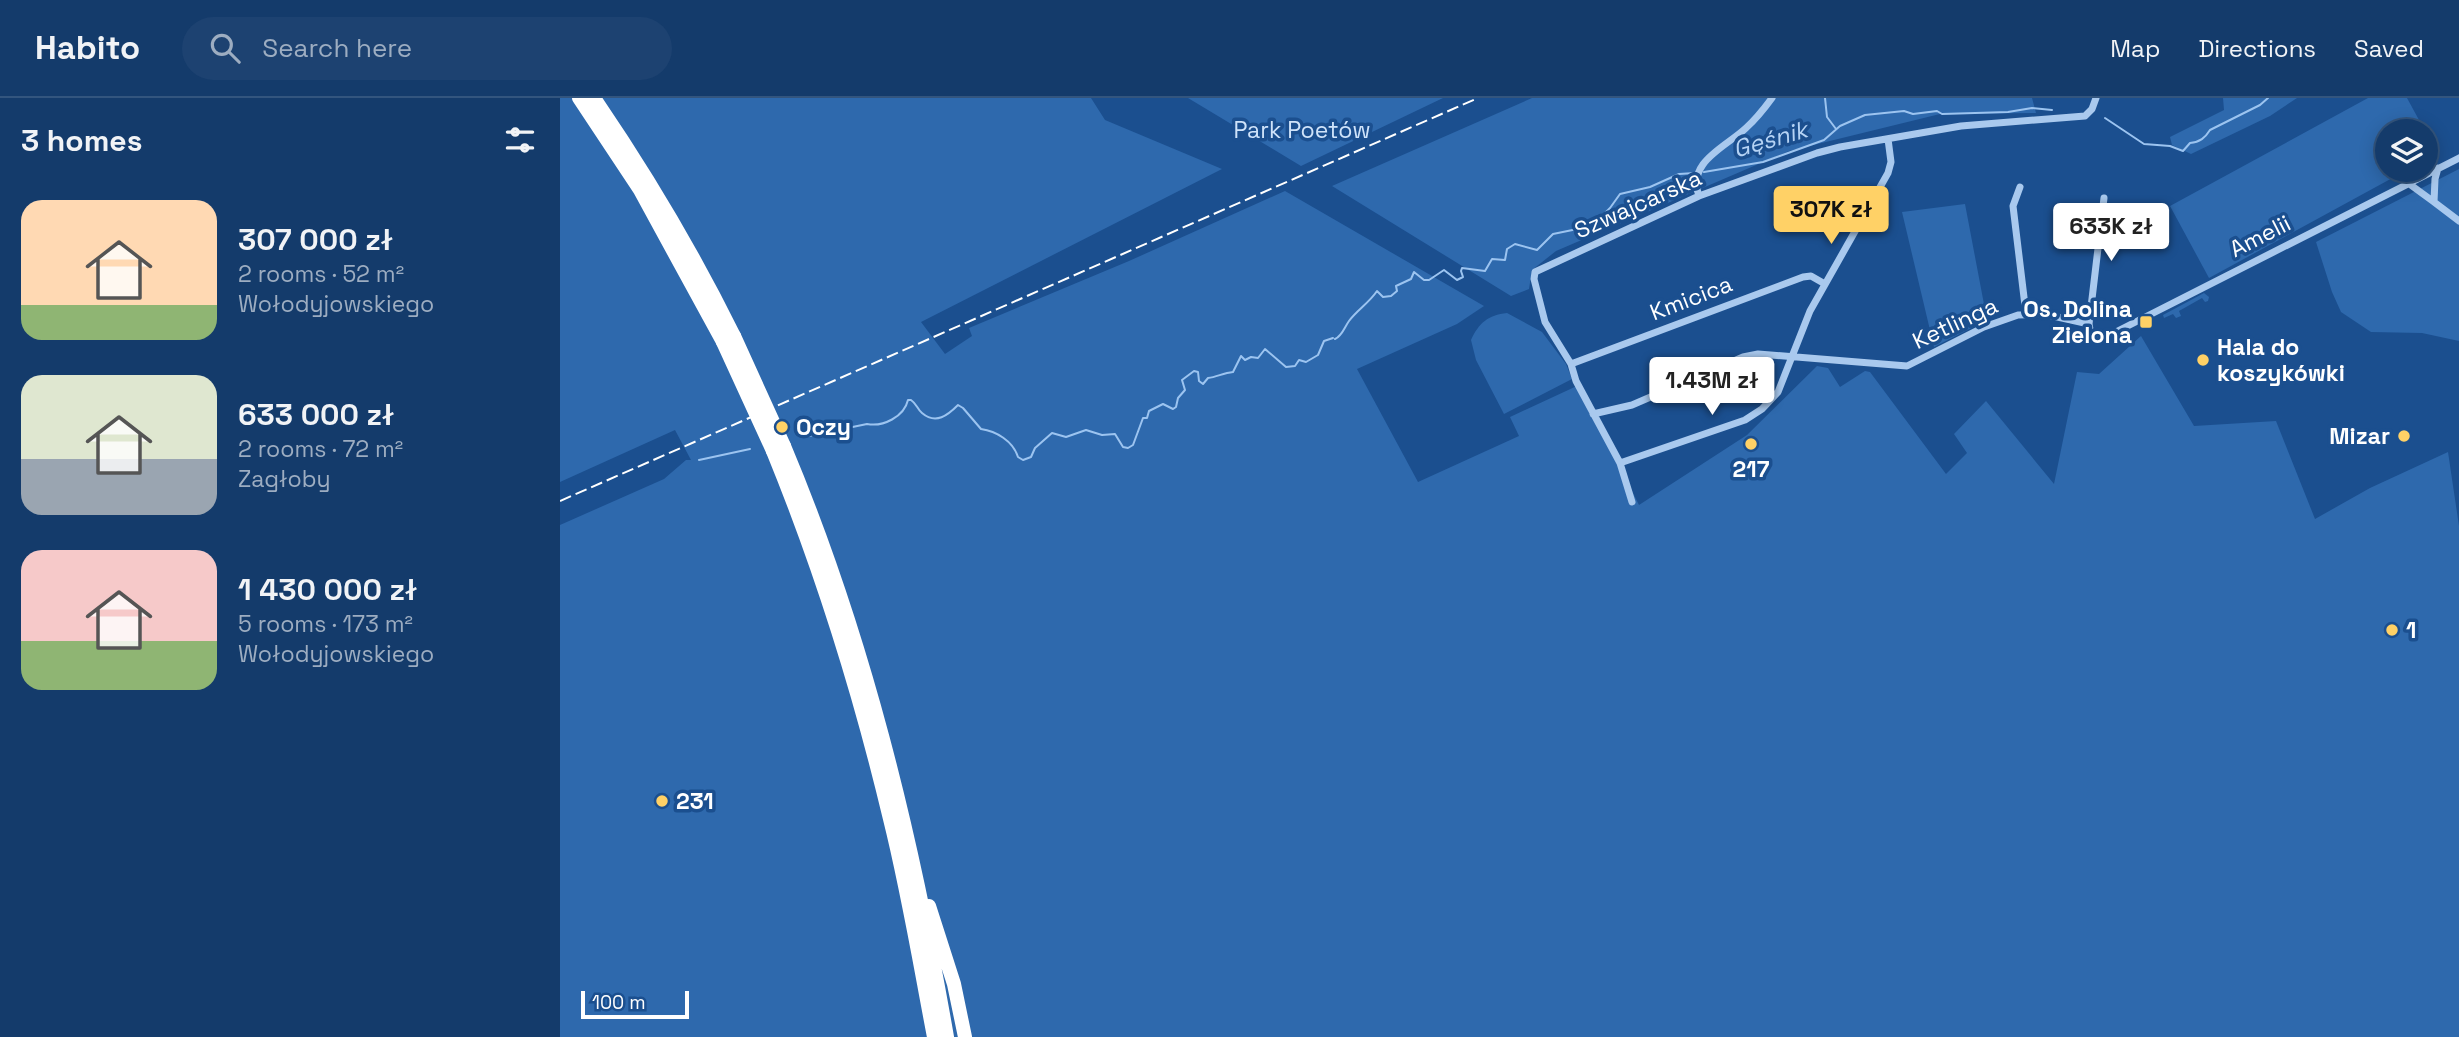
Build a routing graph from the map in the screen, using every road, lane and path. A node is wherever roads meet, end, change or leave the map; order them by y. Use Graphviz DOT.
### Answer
graph roads {
  1 [pos="579,98"];
  2 [pos="594,98"];
  3 [pos="1772,98"];
  4 [pos="2096,98"];
  5 [pos="1888,139"];
  6 [pos="2459,158"];
  7 [pos="2438,168"];
  8 [pos="2435,182"];
  9 [pos="2408,183"];
  10 [pos="2020,187"];
  11 [pos="1699,196"];
  12 [pos="2104,198"];
  13 [pos="2434,202"];
  14 [pos="2459,221"];
  15 [pos="1825,284"];
  16 [pos="2026,314"];
  17 [pos="2090,324"];
  18 [pos="728,339"];
  19 [pos="1794,356"];
  20 [pos="1571,364"];
  21 [pos="1592,415"];
  22 [pos="778,448"];
  23 [pos="1620,463"];
  24 [pos="1632,502"];
  25 [pos="914,866"];
  26 [pos="934,1037"];
  27 [pos="947,1037"];
  28 [pos="965,1037"];
  1 -- 18 [label="highway"];
  2 -- 18 [label="highway"];
  3 -- 11 [label="street"];
  4 -- 5 [label="street, Szwajcarska"];
  5 -- 11 [label="street, Szwajcarska"];
  5 -- 15 [label="street"];
  6 -- 7 [label="street, Amelii"];
  8 -- 13 [label="street"];
  9 -- 13 [label="street"];
  9 -- 17 [label="street, Amelii"];
  10 -- 16 [label="street"];
  11 -- 20 [label="street, Szwajcarska"];
  12 -- 17 [label="street"];
  13 -- 14 [label="street"];
  15 -- 19 [label="street"];
  15 -- 20 [label="street, Kmicica"];
  16 -- 17 [label="street, Ketlinga"];
  16 -- 19 [label="street, Ketlinga"];
  18 -- 22 [label="highway, bridge"];
  19 -- 21 [label="street, Ketlinga"];
  19 -- 23 [label="street"];
  20 -- 21 [label="street, Szwajcarska"];
  21 -- 23 [label="street, Szwajcarska"];
  22 -- 25 [label="highway"];
  22 -- 26 [label="highway"];
  23 -- 24 [label="street, Szwajcarska"];
  25 -- 27 [label="highway"];
  25 -- 28 [label="highway"];
}
